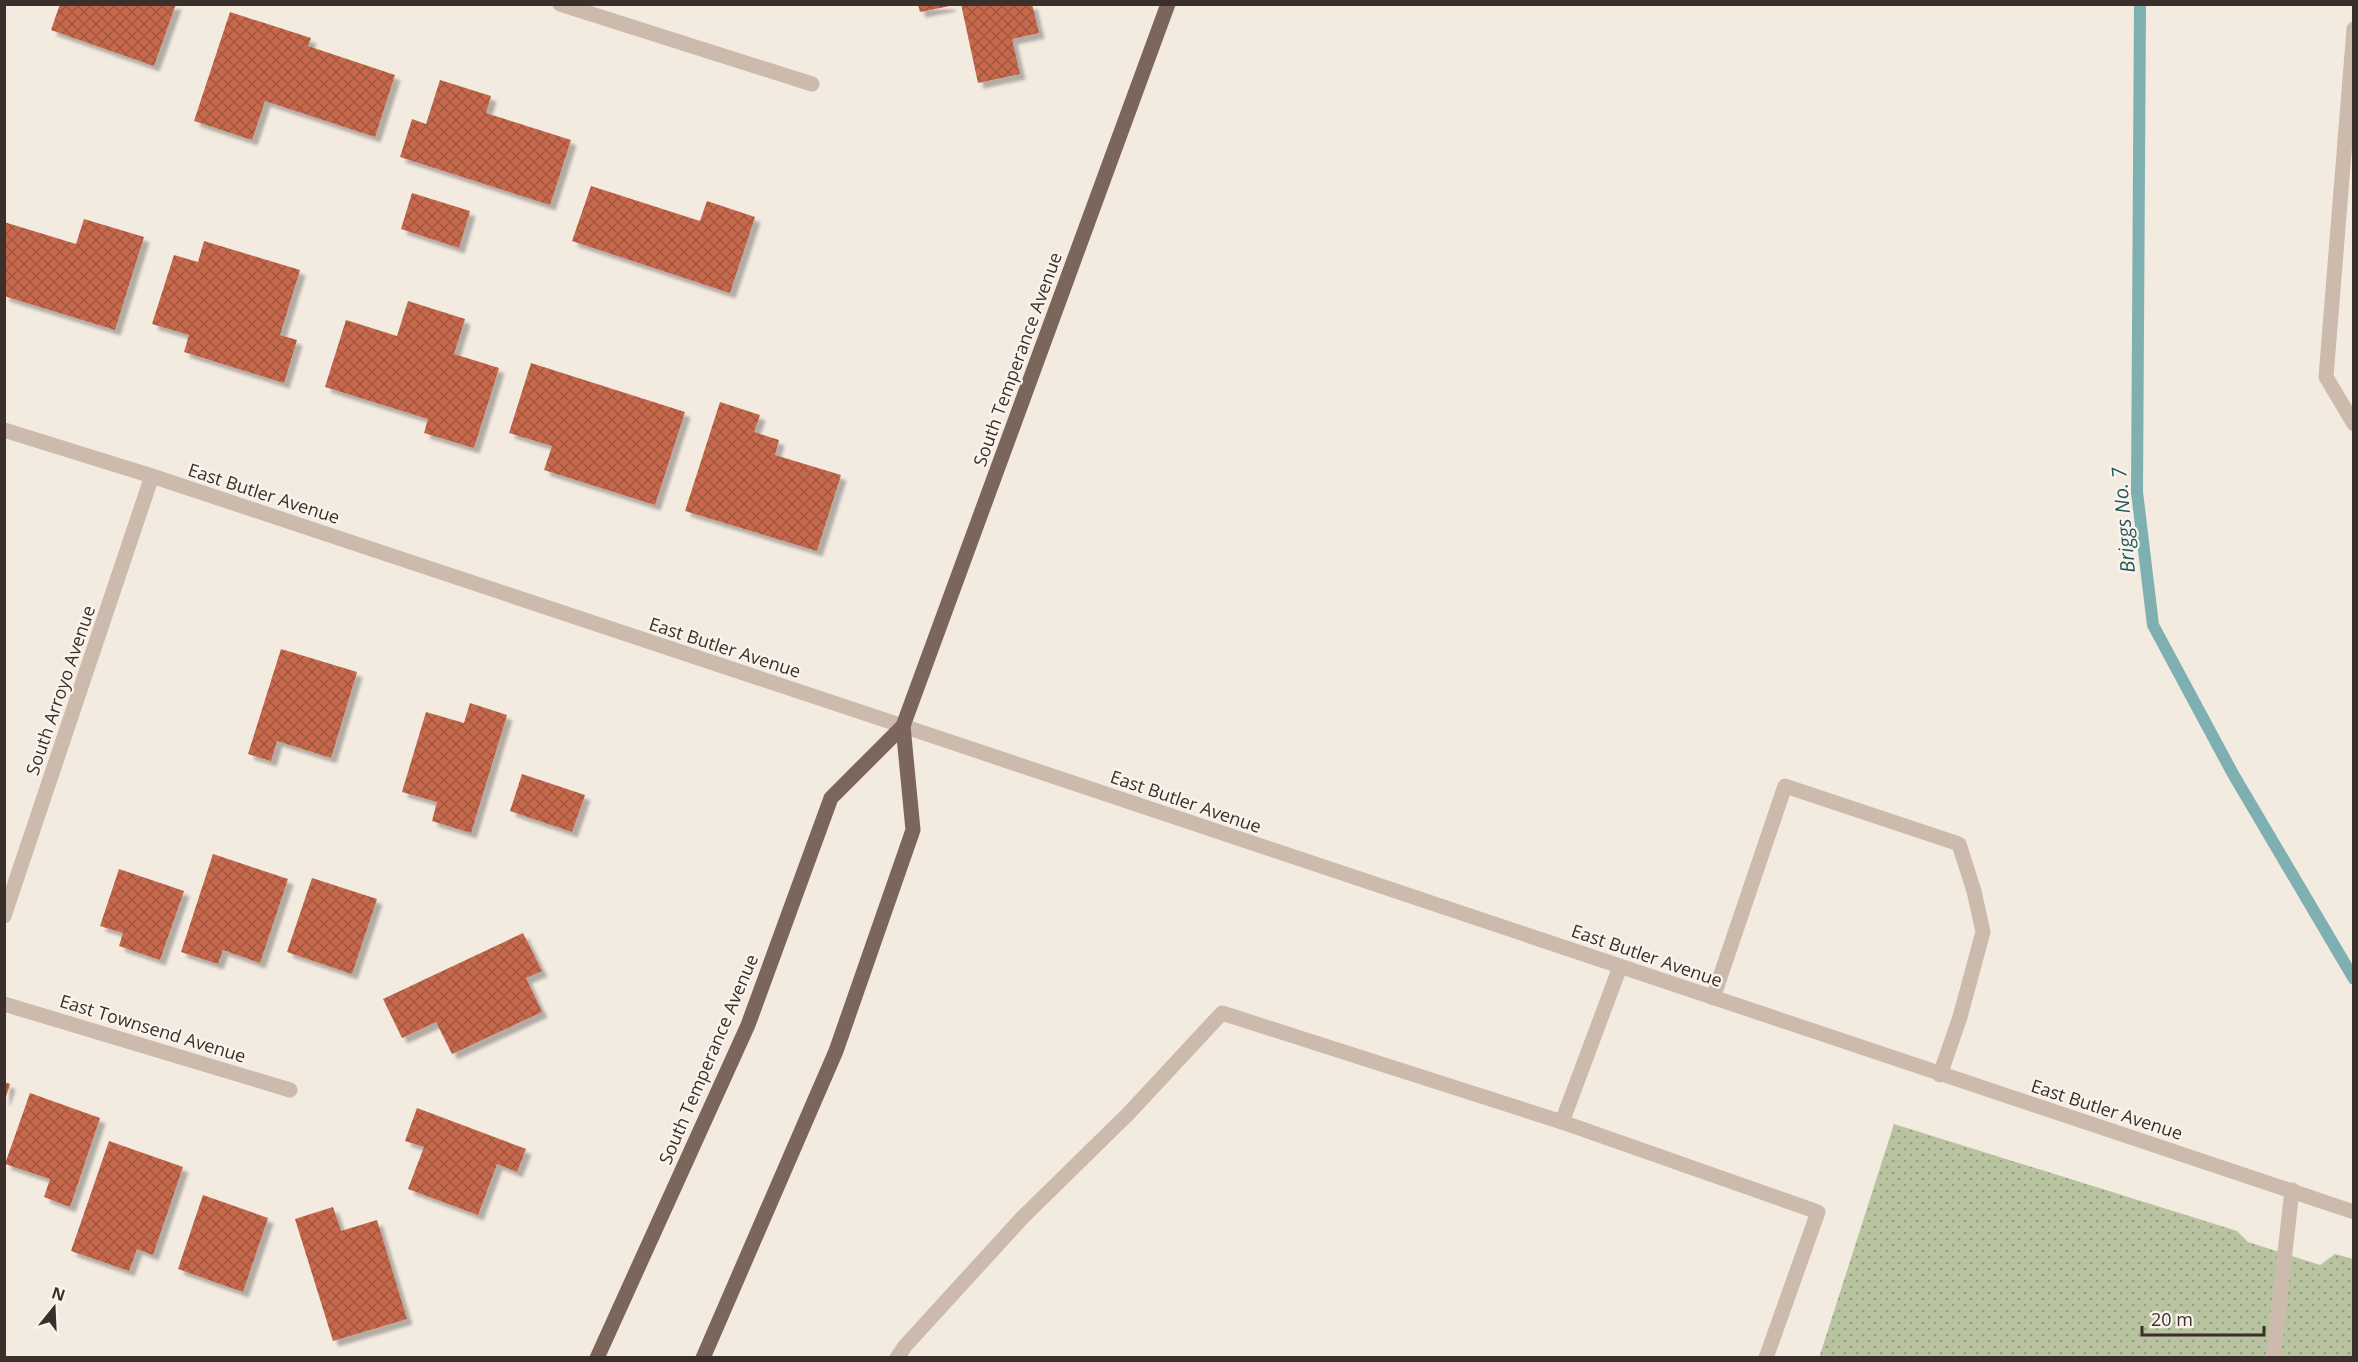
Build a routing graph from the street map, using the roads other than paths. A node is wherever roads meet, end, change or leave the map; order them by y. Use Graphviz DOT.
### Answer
graph roads {
  1 [pos="560,4"];
  2 [pos="1168,4"];
  3 [pos="2354,29"];
  4 [pos="812,84"];
  5 [pos="2354,424"];
  6 [pos="4,430"];
  7 [pos="152,477"];
  8 [pos="903,726"];
  9 [pos="4,916"];
  10 [pos="1620,967"];
  11 [pos="1713,998"];
  12 [pos="4,1004"];
  13 [pos="1940,1075"];
  14 [pos="290,1090"];
  15 [pos="1562,1122"];
  16 [pos="2292,1190"];
  17 [pos="2354,1212"];
  18 [pos="597,1358"];
  19 [pos="703,1358"];
  20 [pos="897,1358"];
  21 [pos="1766,1358"];
  22 [pos="2273,1358"];
  1 -- 4 [label="street"];
  2 -- 8 [label="main road, South Temperance Avenue"];
  3 -- 5 [label="street"];
  6 -- 7 [label="street, East Butler Avenue"];
  7 -- 8 [label="street, East Butler Avenue"];
  7 -- 9 [label="street, South Arroyo Avenue"];
  8 -- 10 [label="street, East Butler Avenue"];
  8 -- 18 [label="main road, South Temperance Avenue"];
  8 -- 19 [label="main road, South Temperance Avenue"];
  10 -- 11 [label="street, East Butler Avenue"];
  10 -- 15 [label="street"];
  11 -- 13 [label="street, East Butler Avenue"];
  11 -- 13 [label="street"];
  12 -- 14 [label="street, East Townsend Avenue"];
  13 -- 16 [label="street, East Butler Avenue"];
  15 -- 20 [label="street"];
  15 -- 21 [label="street"];
  16 -- 17 [label="street, East Butler Avenue"];
  16 -- 22 [label="street"];
}
